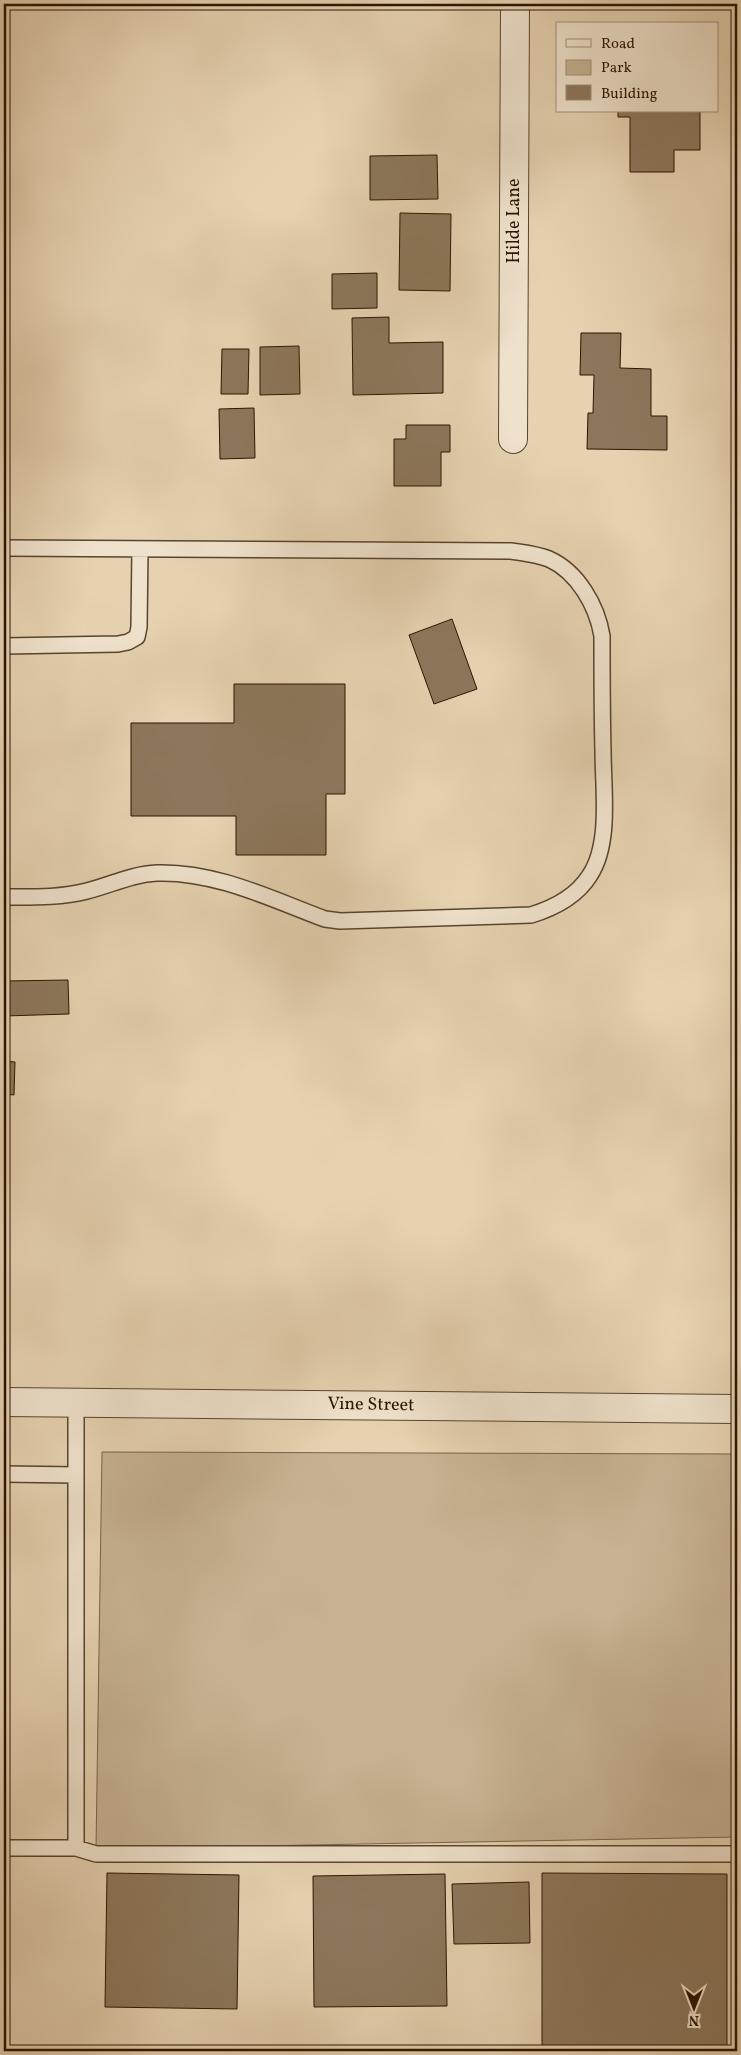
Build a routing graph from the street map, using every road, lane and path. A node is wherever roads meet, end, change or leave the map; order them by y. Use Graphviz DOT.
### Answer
graph roads {
  1 [pos="515,4"];
  2 [pos="513,439"];
  3 [pos="4,548"];
  4 [pos="140,549"];
  5 [pos="4,646"];
  6 [pos="4,897"];
  7 [pos="4,1402"];
  8 [pos="76,1402"];
  9 [pos="737,1409"];
  10 [pos="4,1474"];
  11 [pos="76,1475"];
  12 [pos="4,1848"];
  13 [pos="76,1848"];
  14 [pos="737,1854"];
  1 -- 2 [label="street, Hilde Lane"];
  3 -- 4 [label="lane"];
  4 -- 5 [label="lane"];
  4 -- 6 [label="lane"];
  7 -- 8 [label="street, Vine Street"];
  8 -- 9 [label="street, Vine Street"];
  8 -- 11 [label="lane"];
  10 -- 11 [label="lane"];
  11 -- 13 [label="lane"];
  12 -- 13 [label="lane"];
  13 -- 14 [label="lane"];
}
